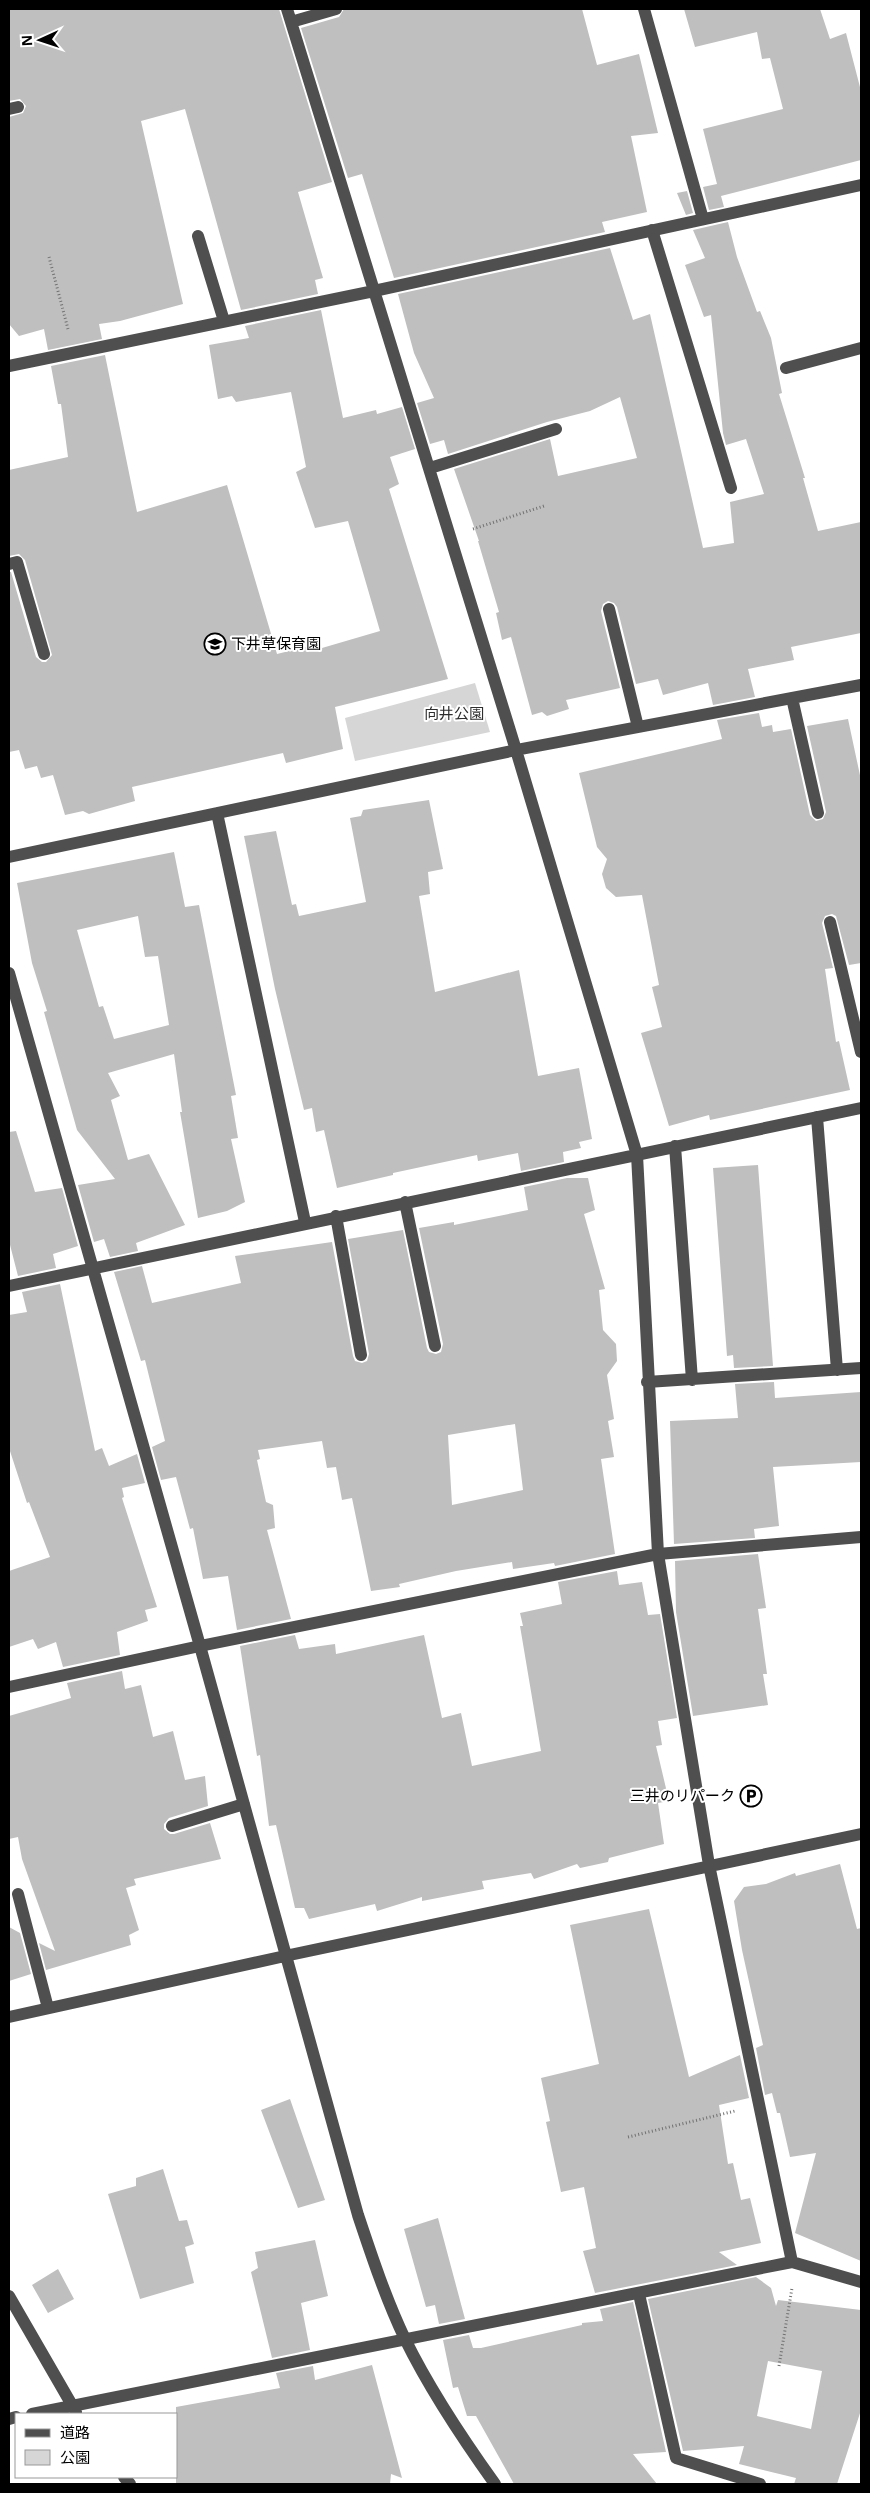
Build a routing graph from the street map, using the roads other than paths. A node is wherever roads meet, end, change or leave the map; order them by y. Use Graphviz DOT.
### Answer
graph roads {
  1 [pos="286,9"];
  2 [pos="336,9"];
  3 [pos="644,9"];
  4 [pos="291,22"];
  5 [pos="861,184"];
  6 [pos="703,219"];
  7 [pos="652,230"];
  8 [pos="198,236"];
  9 [pos="374,291"];
  10 [pos="224,322"];
  11 [pos="861,348"];
  12 [pos="9,366"];
  13 [pos="786,368"];
  14 [pos="556,430"];
  15 [pos="430,468"];
  16 [pos="731,488"];
  17 [pos="9,564"];
  18 [pos="609,609"];
  19 [pos="44,654"];
  20 [pos="861,685"];
  21 [pos="792,698"];
  22 [pos="638,727"];
  23 [pos="516,750"];
  24 [pos="217,813"];
  25 [pos="818,813"];
  26 [pos="9,857"];
  27 [pos="830,922"];
  28 [pos="9,973"];
  29 [pos="861,1052"];
  30 [pos="861,1108"];
  31 [pos="817,1117"];
  32 [pos="675,1146"];
  33 [pos="636,1155"];
  34 [pos="405,1202"];
  35 [pos="336,1216"];
  36 [pos="305,1222"];
  37 [pos="92,1268"];
  38 [pos="9,1286"];
  39 [pos="435,1346"];
  40 [pos="361,1355"];
  41 [pos="861,1368"];
  42 [pos="837,1370"];
  43 [pos="692,1380"];
  44 [pos="647,1382"];
  45 [pos="861,1536"];
  46 [pos="658,1554"];
  47 [pos="200,1646"];
  48 [pos="9,1687"];
  49 [pos="244,1804"];
  50 [pos="172,1826"];
  51 [pos="861,1834"];
  52 [pos="709,1865"];
  53 [pos="18,1894"];
  54 [pos="285,1956"];
  55 [pos="48,2008"];
  56 [pos="9,2017"];
  57 [pos="792,2262"];
  58 [pos="861,2282"];
  59 [pos="639,2294"];
  60 [pos="9,2296"];
  61 [pos="406,2340"];
  62 [pos="75,2410"];
  63 [pos="43,2413"];
  64 [pos="494,2484"];
  65 [pos="760,2484"];
  1 -- 4 [label="street"];
  2 -- 4 [label="street"];
  3 -- 6 [label="street"];
  4 -- 9 [label="street"];
  5 -- 6 [label="street"];
  6 -- 7 [label="street"];
  7 -- 9 [label="street"];
  7 -- 16 [label="street"];
  8 -- 10 [label="street"];
  9 -- 10 [label="street"];
  9 -- 15 [label="street"];
  10 -- 12 [label="street"];
  11 -- 13 [label="street"];
  14 -- 15 [label="street"];
  15 -- 23 [label="street"];
  17 -- 19 [label="street"];
  18 -- 22 [label="street"];
  20 -- 21 [label="street"];
  21 -- 22 [label="street"];
  21 -- 25 [label="street"];
  22 -- 23 [label="street"];
  23 -- 24 [label="street"];
  23 -- 33 [label="street"];
  24 -- 26 [label="street"];
  24 -- 36 [label="street"];
  27 -- 29 [label="street"];
  28 -- 37 [label="street"];
  30 -- 31 [label="street"];
  31 -- 32 [label="street"];
  31 -- 42 [label="street"];
  32 -- 33 [label="street"];
  32 -- 43 [label="street"];
  33 -- 34 [label="street"];
  33 -- 44 [label="street"];
  34 -- 35 [label="street"];
  34 -- 39 [label="street"];
  35 -- 36 [label="street"];
  35 -- 40 [label="street"];
  36 -- 37 [label="street"];
  37 -- 38 [label="street"];
  37 -- 47 [label="street"];
  41 -- 42 [label="street"];
  42 -- 43 [label="street"];
  43 -- 44 [label="street"];
  44 -- 46 [label="street"];
  45 -- 46 [label="street"];
  46 -- 47 [label="street"];
  46 -- 52 [label="street"];
  47 -- 48 [label="street"];
  47 -- 49 [label="street"];
  49 -- 50 [label="street"];
  49 -- 54 [label="street"];
  51 -- 52 [label="street"];
  52 -- 54 [label="street"];
  52 -- 57 [label="street"];
  53 -- 55 [label="street"];
  54 -- 55 [label="street"];
  54 -- 61 [label="street"];
  55 -- 56 [label="street"];
  57 -- 58 [label="street"];
  57 -- 59 [label="street"];
  59 -- 61 [label="street"];
  59 -- 65 [label="street"];
  60 -- 62 [label="street"];
  61 -- 62 [label="street"];
  61 -- 64 [label="street"];
  62 -- 63 [label="street"];
}
